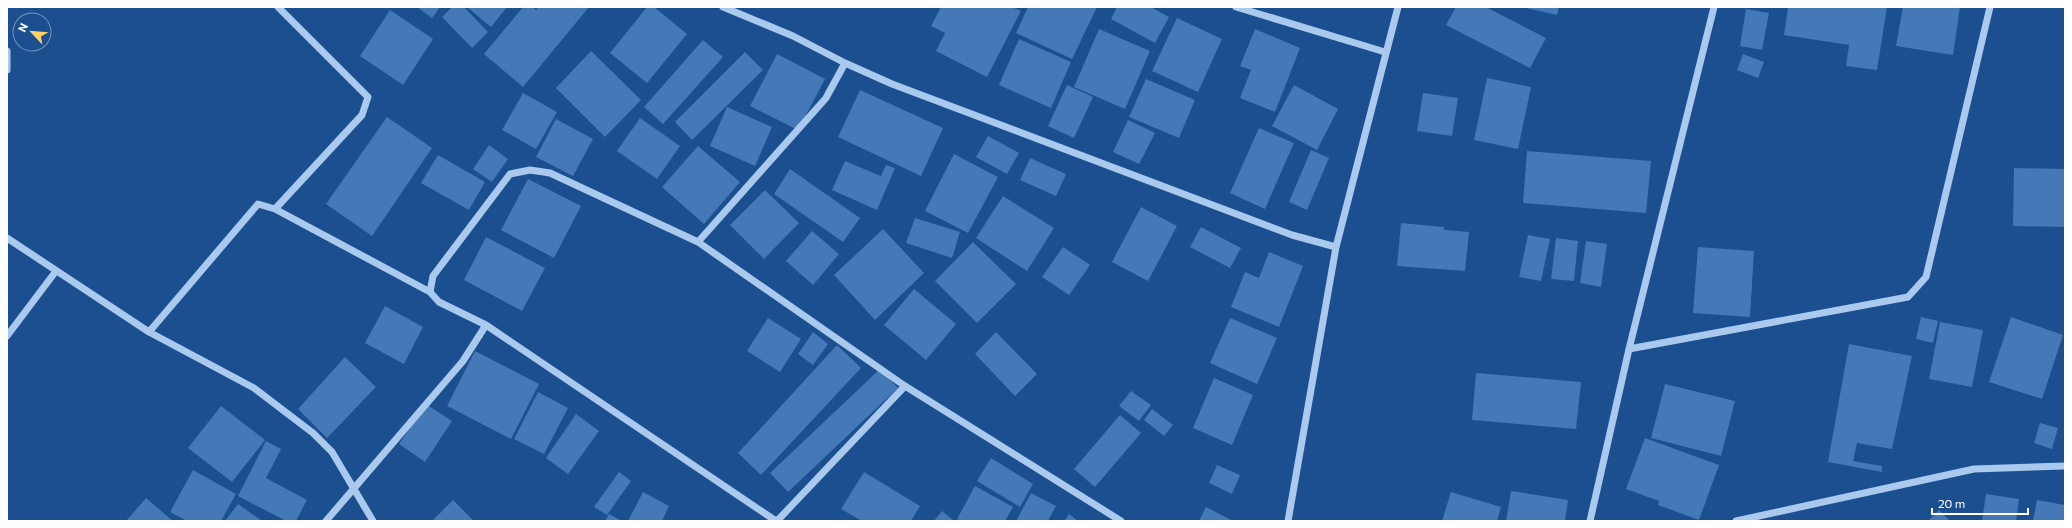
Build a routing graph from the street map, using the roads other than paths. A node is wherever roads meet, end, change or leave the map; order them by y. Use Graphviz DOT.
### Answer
graph roads {
  1 [pos="278,7"];
  2 [pos="723,7"];
  3 [pos="1236,7"];
  4 [pos="1398,7"];
  5 [pos="1714,7"];
  6 [pos="1990,7"];
  7 [pos="7,51"];
  8 [pos="1385,52"];
  9 [pos="846,63"];
  10 [pos="7,70"];
  11 [pos="275,209"];
  12 [pos="7,238"];
  13 [pos="698,242"];
  14 [pos="1336,247"];
  15 [pos="56,271"];
  16 [pos="430,292"];
  17 [pos="486,325"];
  18 [pos="149,332"];
  19 [pos="7,336"];
  20 [pos="1629,349"];
  21 [pos="905,386"];
  22 [pos="2065,466"];
  23 [pos="353,489"];
  24 [pos="326,521"];
  25 [pos="373,521"];
  26 [pos="776,521"];
  27 [pos="1121,521"];
  28 [pos="1288,521"];
  29 [pos="1590,521"];
  30 [pos="1736,521"];
  1 -- 11 [label="street"];
  2 -- 9 [label="street"];
  3 -- 8 [label="street"];
  4 -- 8 [label="street"];
  5 -- 20 [label="street"];
  6 -- 20 [label="street"];
  7 -- 10 [label="street"];
  8 -- 14 [label="street"];
  9 -- 13 [label="street"];
  9 -- 14 [label="street"];
  11 -- 16 [label="street"];
  11 -- 18 [label="street"];
  12 -- 15 [label="street"];
  13 -- 16 [label="street"];
  13 -- 21 [label="street"];
  14 -- 28 [label="street"];
  15 -- 18 [label="street"];
  15 -- 19 [label="street"];
  16 -- 17 [label="street"];
  17 -- 23 [label="street"];
  17 -- 26 [label="street"];
  18 -- 23 [label="street"];
  20 -- 29 [label="street"];
  21 -- 26 [label="street"];
  21 -- 27 [label="street"];
  22 -- 30 [label="street"];
  23 -- 24 [label="street"];
  23 -- 25 [label="street"];
}
